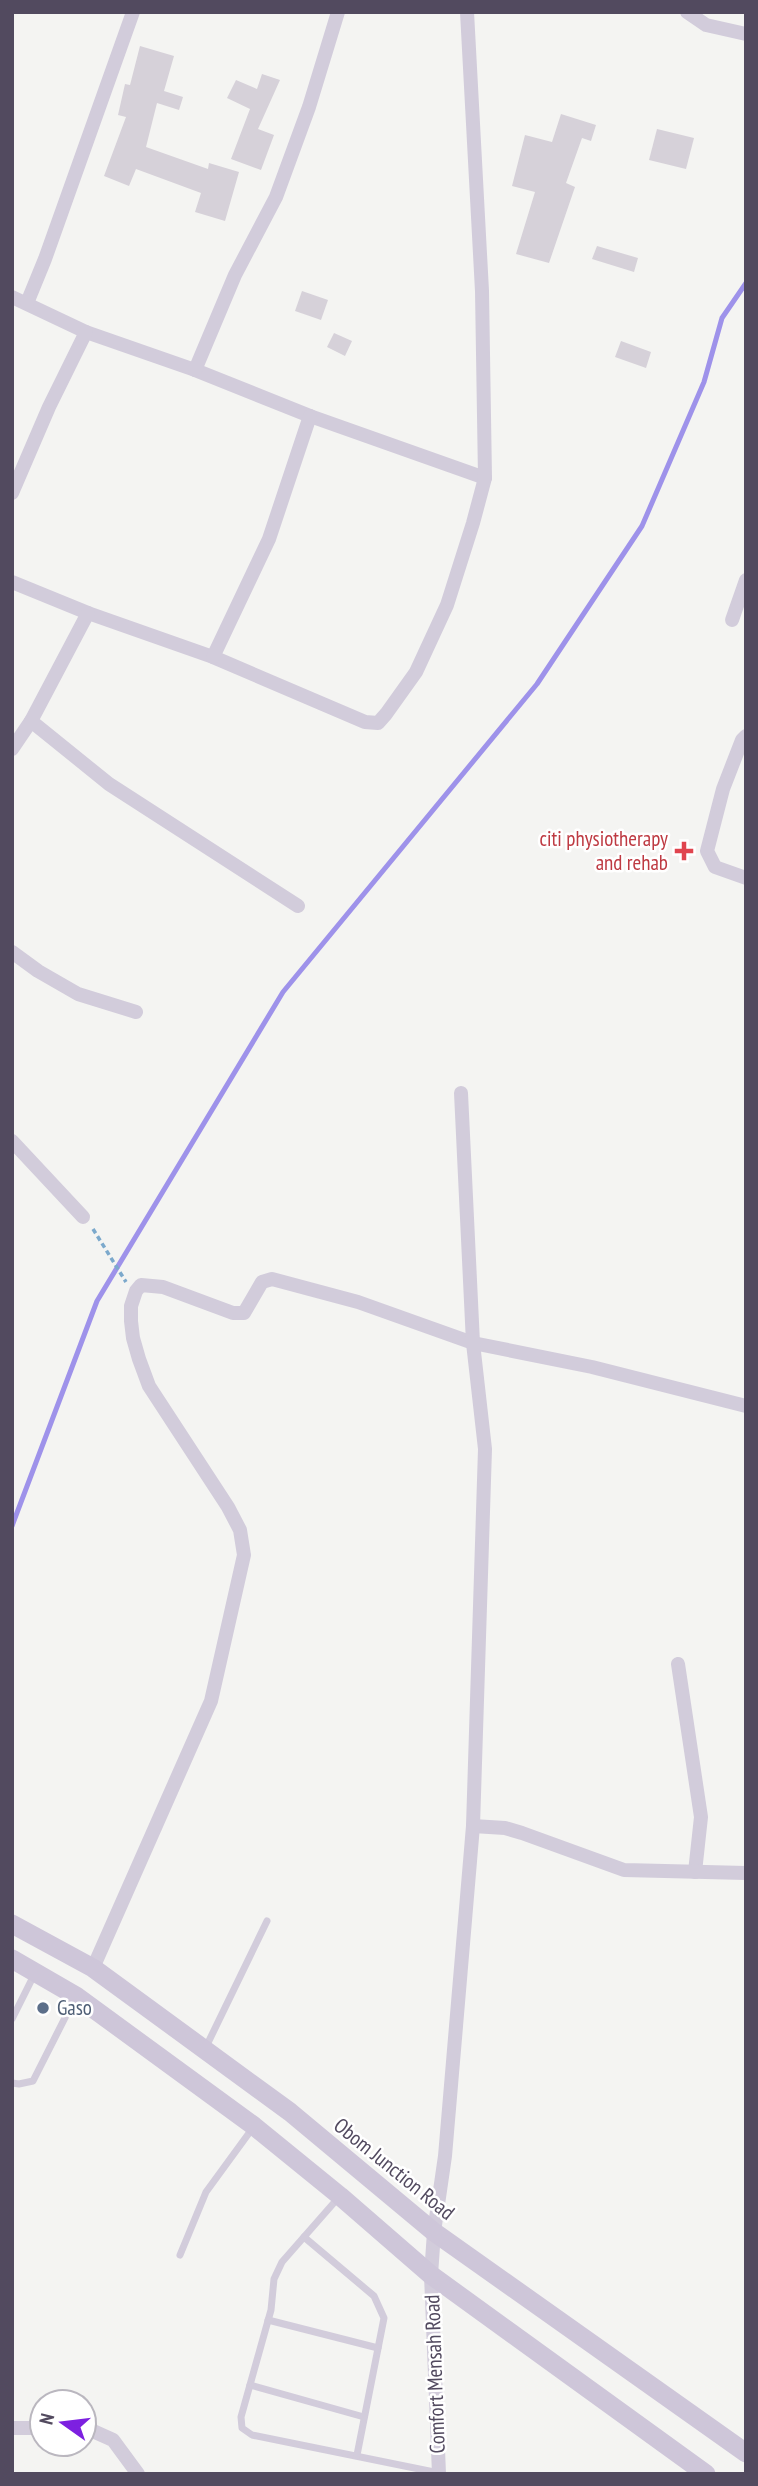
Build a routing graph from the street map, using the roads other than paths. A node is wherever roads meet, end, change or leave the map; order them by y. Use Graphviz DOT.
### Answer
graph roads {
  1 [pos="133,12"];
  2 [pos="338,12"];
  3 [pos="467,12"];
  4 [pos="687,12"];
  5 [pos="746,34"];
  6 [pos="12,297"];
  7 [pos="27,303"];
  8 [pos="86,331"];
  9 [pos="195,370"];
  10 [pos="310,416"];
  11 [pos="485,478"];
  12 [pos="12,493"];
  13 [pos="746,580"];
  14 [pos="12,582"];
  15 [pos="88,613"];
  16 [pos="732,620"];
  17 [pos="213,657"];
  18 [pos="31,721"];
  19 [pos="746,736"];
  20 [pos="12,749"];
  21 [pos="746,878"];
  22 [pos="298,906"];
  23 [pos="12,951"];
  24 [pos="136,1012"];
  25 [pos="461,1093"];
  26 [pos="12,1141"];
  27 [pos="83,1217"];
  28 [pos="473,1343"];
  29 [pos="746,1406"];
  30 [pos="678,1664"];
  31 [pos="473,1826"];
  32 [pos="695,1872"];
  33 [pos="746,1873"];
  34 [pos="267,1921"];
  35 [pos="12,1924"];
  36 [pos="12,1959"];
  37 [pos="93,1968"];
  38 [pos="36,1972"];
  39 [pos="76,1996"];
  40 [pos="12,2019"];
  41 [pos="205,2050"];
  42 [pos="12,2083"];
  43 [pos="254,2126"];
  44 [pos="340,2196"];
  45 [pos="434,2232"];
  46 [pos="304,2237"];
  47 [pos="180,2255"];
  48 [pos="431,2275"];
  49 [pos="268,2320"];
  50 [pos="378,2348"];
  51 [pos="250,2385"];
  52 [pos="364,2417"];
  53 [pos="98,2433"];
  54 [pos="746,2453"];
  55 [pos="357,2455"];
  56 [pos="439,2473"];
  57 [pos="138,2474"];
  58 [pos="706,2474"];
  1 -- 7 [label="street"];
  2 -- 9 [label="street"];
  3 -- 11 [label="street"];
  4 -- 5 [label="street"];
  6 -- 7 [label="street"];
  7 -- 8 [label="street"];
  8 -- 9 [label="street"];
  8 -- 12 [label="street"];
  9 -- 10 [label="street"];
  10 -- 11 [label="street"];
  10 -- 17 [label="street"];
  11 -- 17 [label="street"];
  13 -- 16 [label="street"];
  14 -- 15 [label="street"];
  15 -- 17 [label="street"];
  15 -- 18 [label="street"];
  18 -- 20 [label="street"];
  18 -- 22 [label="street"];
  19 -- 21 [label="street"];
  23 -- 24 [label="street"];
  25 -- 28 [label="street, Comfort Mensah Road"];
  26 -- 27 [label="street"];
  28 -- 29 [label="street"];
  28 -- 31 [label="street, Comfort Mensah Road"];
  28 -- 37 [label="street"];
  30 -- 32 [label="street"];
  31 -- 32 [label="street"];
  31 -- 45 [label="street, Comfort Mensah Road"];
  32 -- 33 [label="street"];
  34 -- 41 [label="lane"];
  35 -- 37 [label="main road, Obom Junction Road"];
  36 -- 38 [label="main road"];
  37 -- 41 [label="main road, Obom Junction Road"];
  38 -- 39 [label="main road"];
  38 -- 40 [label="lane"];
  39 -- 42 [label="lane"];
  39 -- 43 [label="main road"];
  41 -- 45 [label="main road, Obom Junction Road"];
  43 -- 44 [label="main road"];
  43 -- 47 [label="lane"];
  44 -- 46 [label="lane"];
  44 -- 48 [label="main road"];
  45 -- 48 [label="street, Comfort Mensah Road"];
  45 -- 54 [label="main road, Obom Junction Road"];
  46 -- 49 [label="lane"];
  46 -- 50 [label="lane"];
  48 -- 56 [label="street, Comfort Mensah Road"];
  48 -- 58 [label="main road"];
  49 -- 50 [label="lane"];
  49 -- 51 [label="lane"];
  50 -- 52 [label="lane"];
  51 -- 52 [label="lane"];
  51 -- 55 [label="lane"];
  52 -- 55 [label="lane"];
  53 -- 57 [label="street"];
  55 -- 56 [label="lane"];
}
